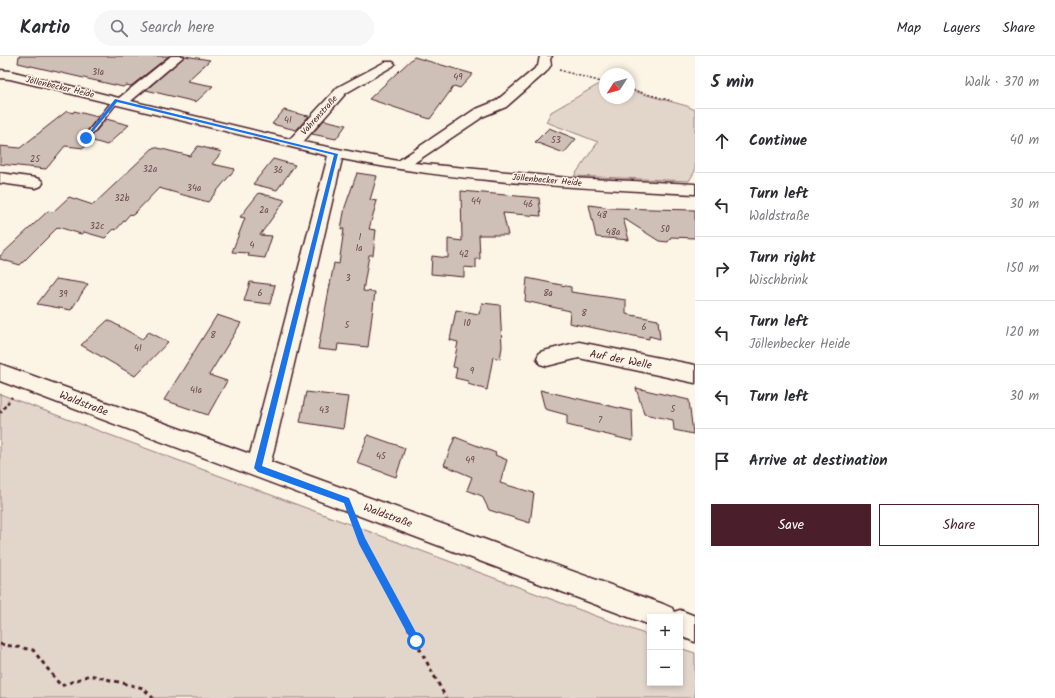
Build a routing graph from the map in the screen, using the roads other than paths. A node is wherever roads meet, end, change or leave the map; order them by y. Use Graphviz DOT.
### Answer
graph roads {
  1 [pos="178,56"];
  2 [pos="545,61"];
  3 [pos="389,64"];
  4 [pos="0,74"];
  5 [pos="119,101"];
  6 [pos="86,138"];
  7 [pos="293,144"];
  8 [pos="336,154"];
  9 [pos="400,166"];
  10 [pos="0,178"];
  11 [pos="36,183"];
  12 [pos="695,189"];
  13 [pos="547,358"];
  14 [pos="0,372"];
  15 [pos="695,374"];
  16 [pos="258,468"];
  17 [pos="655,614"];
  18 [pos="683,624"];
  19 [pos="695,629"];
  1 -- 5 [label="street"];
  2 -- 9 [label="street"];
  3 -- 7 [label="street, Vahrenstraße"];
  4 -- 5 [label="street, Jöllenbecker Heide"];
  5 -- 6 [label="lane"];
  5 -- 7 [label="street, Jöllenbecker Heide"];
  7 -- 8 [label="street, Jöllenbecker Heide"];
  8 -- 9 [label="street, Jöllenbecker Heide"];
  8 -- 16 [label="street"];
  9 -- 12 [label="street, Jöllenbecker Heide"];
  10 -- 11 [label="street"];
  13 -- 15 [label="street, Auf der Welle"];
  14 -- 16 [label="street, Waldstraße"];
  16 -- 17 [label="street, Waldstraße"];
  18 -- 19 [label="street"];
}
